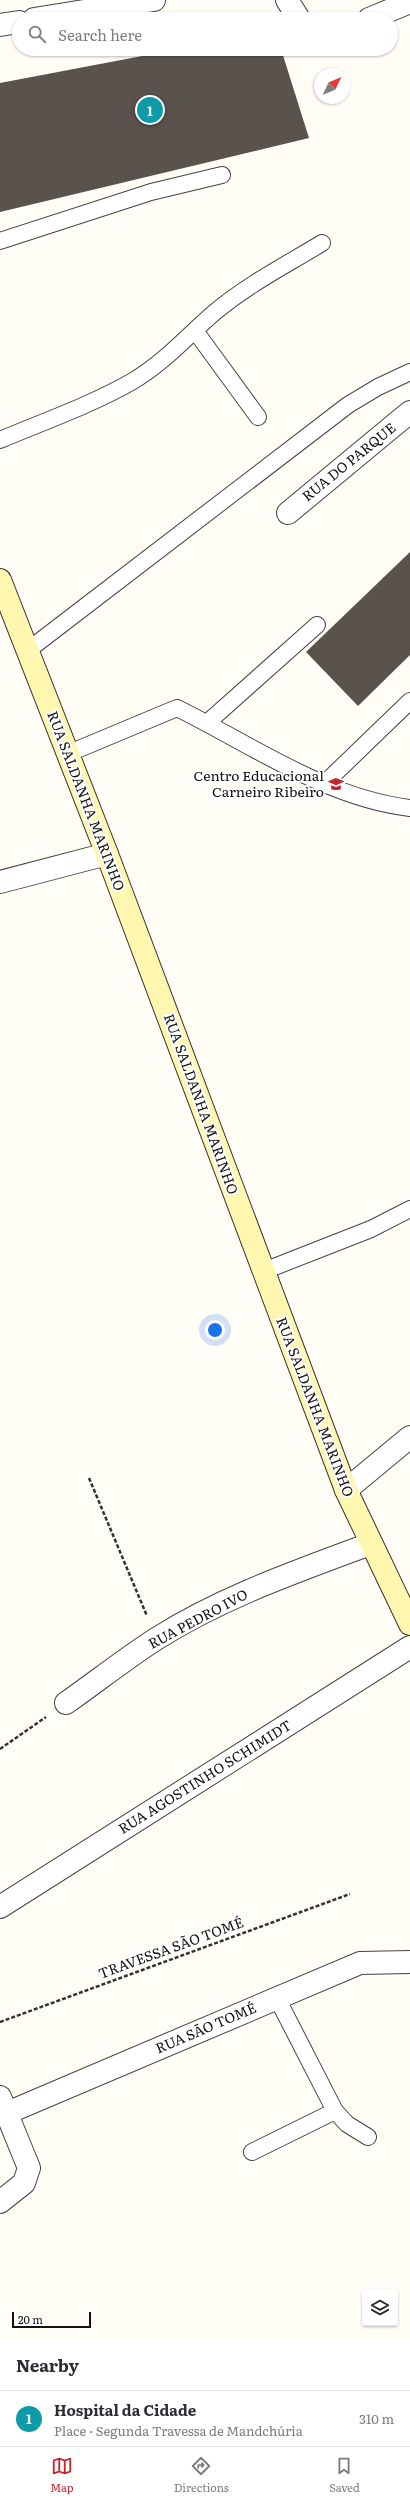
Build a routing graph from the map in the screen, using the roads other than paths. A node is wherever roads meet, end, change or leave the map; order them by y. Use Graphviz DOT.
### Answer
graph roads {
  1 [pos="154,0"];
  2 [pos="287,0"];
  3 [pos="410,2"];
  4 [pos="78,12"];
  5 [pos="295,12"];
  6 [pos="386,12"];
  7 [pos="12,23"];
  8 [pos="0,25"];
  9 [pos="222,175"];
  10 [pos="0,241"];
  11 [pos="322,243"];
  12 [pos="196,332"];
  13 [pos="410,372"];
  14 [pos="410,412"];
  15 [pos="258,417"];
  16 [pos="0,440"];
  17 [pos="288,513"];
  18 [pos="0,580"];
  19 [pos="317,624"];
  20 [pos="27,651"];
  21 [pos="410,701"];
  22 [pos="207,723"];
  23 [pos="68,754"];
  24 [pos="324,783"];
  25 [pos="410,808"];
  26 [pos="107,854"];
  27 [pos="0,882"];
  28 [pos="410,1209"];
  29 [pos="264,1271"];
  30 [pos="410,1437"];
  31 [pos="346,1490"];
  32 [pos="370,1544"];
  33 [pos="410,1624"];
  34 [pos="410,1647"];
  35 [pos="66,1703"];
  36 [pos="0,1907"];
  37 [pos="410,1962"];
  38 [pos="276,1998"];
  39 [pos="4,2105"];
  40 [pos="335,2111"];
  41 [pos="368,2138"];
  42 [pos="252,2152"];
  43 [pos="0,2202"];
  1 -- 4 [label="street"];
  2 -- 5 [label="street"];
  3 -- 6 [label="street"];
  7 -- 8 [label="street"];
  9 -- 10 [label="lane"];
  11 -- 12 [label="lane"];
  12 -- 15 [label="lane"];
  12 -- 16 [label="lane"];
  13 -- 20 [label="lane"];
  14 -- 17 [label="street, RUA DO PARQUE"];
  18 -- 20 [label="main road, RUA SALDANHA MARINHO"];
  19 -- 22 [label="lane"];
  20 -- 23 [label="main road, RUA SALDANHA MARINHO"];
  21 -- 24 [label="lane"];
  22 -- 23 [label="lane"];
  22 -- 24 [label="lane"];
  23 -- 26 [label="main road, RUA SALDANHA MARINHO"];
  24 -- 25 [label="lane"];
  26 -- 27 [label="street"];
  26 -- 29 [label="main road, RUA SALDANHA MARINHO"];
  28 -- 29 [label="lane"];
  29 -- 31 [label="main road, RUA SALDANHA MARINHO"];
  30 -- 31 [label="street"];
  31 -- 32 [label="main road, RUA SALDANHA MARINHO"];
  32 -- 33 [label="main road, RUA SALDANHA MARINHO"];
  32 -- 35 [label="street, RUA PEDRO IVO"];
  34 -- 36 [label="street, RUA AGOSTINHO SCHIMIDT"];
  37 -- 38 [label="street, RUA SĀO TOMÉ"];
  38 -- 39 [label="street, RUA SĀO TOMÉ"];
  38 -- 40 [label="lane"];
  39 -- 43 [label="street"];
  40 -- 41 [label="lane"];
  40 -- 42 [label="lane"];
}
